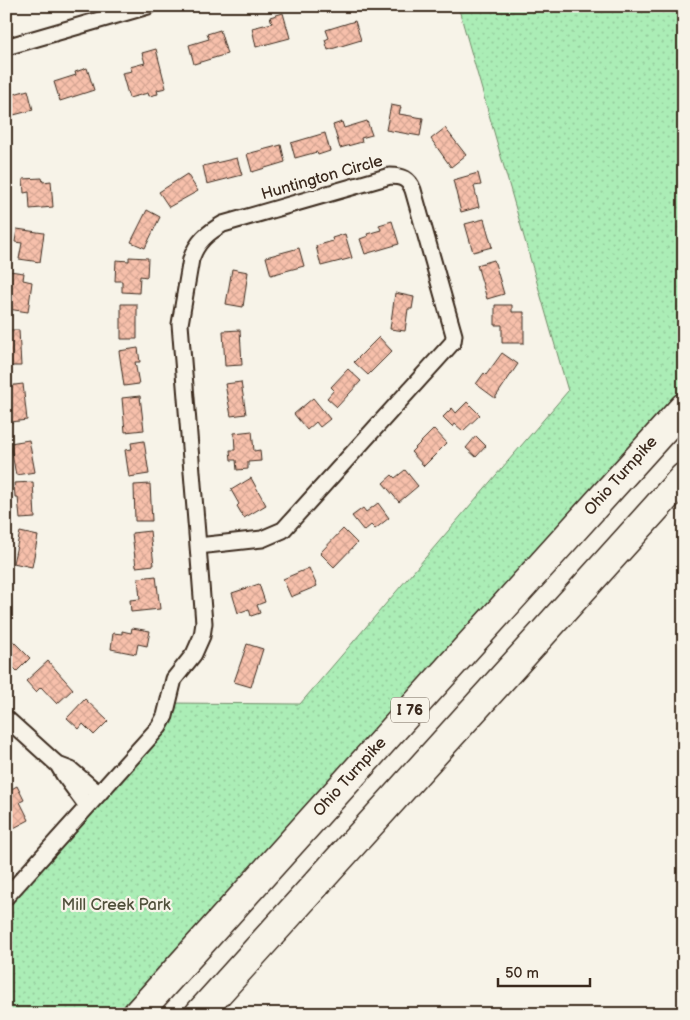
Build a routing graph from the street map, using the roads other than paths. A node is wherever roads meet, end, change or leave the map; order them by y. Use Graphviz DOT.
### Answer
graph roads {
  1 [pos="148,6"];
  2 [pos="6,47"];
  3 [pos="684,407"];
  4 [pos="684,477"];
  5 [pos="198,546"];
  6 [pos="6,718"];
  7 [pos="58,765"];
  8 [pos="99,794"];
  9 [pos="87,806"];
  10 [pos="6,896"];
  11 [pos="137,1014"];
  12 [pos="199,1014"];
  1 -- 2 [label="street"];
  3 -- 11 [label="highway, Ohio Turnpike / I 76"];
  4 -- 12 [label="highway"];
  5 -- 5 [label="street, Huntington Circle"];
  5 -- 8 [label="street, Huntington Circle"];
  6 -- 7 [label="street"];
  7 -- 8 [label="street"];
  7 -- 9 [label="street"];
  8 -- 9 [label="street, Huntington Circle"];
  9 -- 10 [label="street, Huntington Circle"];
}
